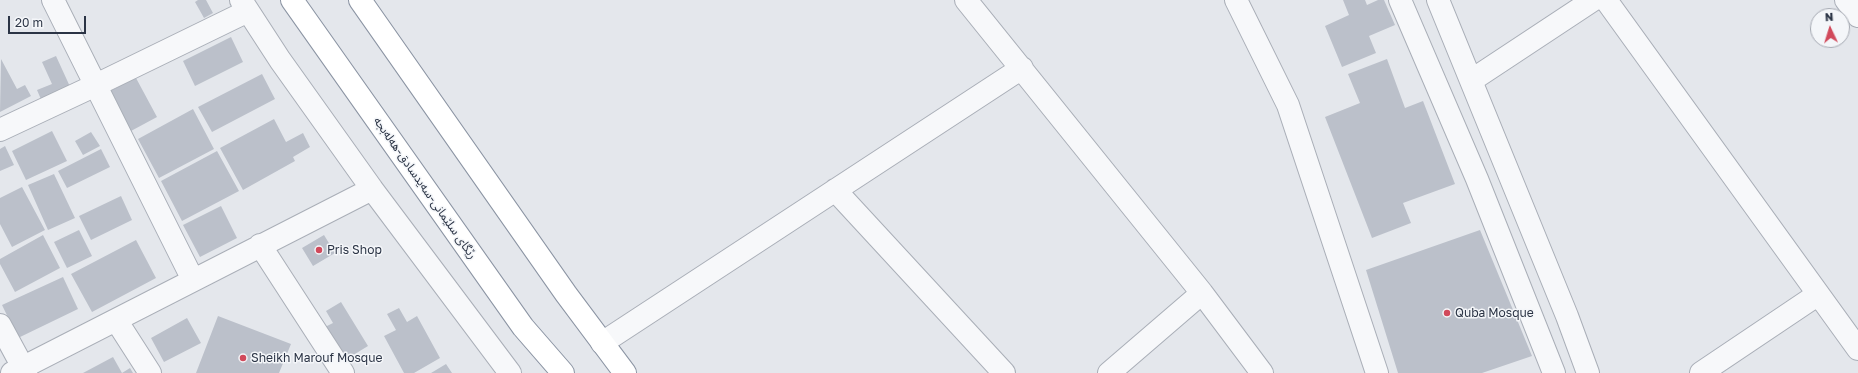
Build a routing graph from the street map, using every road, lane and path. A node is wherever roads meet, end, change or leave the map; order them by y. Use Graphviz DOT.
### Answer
graph roads {
  1 [pos="54,0"];
  2 [pos="292,0"];
  3 [pos="360,0"];
  4 [pos="966,0"];
  5 [pos="1236,0"];
  6 [pos="1400,0"];
  7 [pos="1438,0"];
  8 [pos="1593,0"];
  9 [pos="1606,0"];
  10 [pos="1846,0"];
  11 [pos="244,5"];
  12 [pos="1858,16"];
  13 [pos="1022,68"];
  14 [pos="1472,80"];
  15 [pos="96,85"];
  16 [pos="0,130"];
  17 [pos="372,189"];
  18 [pos="834,190"];
  19 [pos="260,245"];
  20 [pos="193,280"];
  21 [pos="1202,293"];
  22 [pos="1817,295"];
  23 [pos="116,320"];
  24 [pos="0,325"];
  25 [pos="602,342"];
  26 [pos="1858,350"];
  27 [pos="559,370"];
  28 [pos="20,371"];
  29 [pos="150,373"];
  30 [pos="343,373"];
  31 [pos="510,373"];
  32 [pos="625,373"];
  33 [pos="1004,373"];
  34 [pos="1110,373"];
  35 [pos="1262,373"];
  36 [pos="1376,373"];
  37 [pos="1554,373"];
  38 [pos="1588,373"];
  39 [pos="1701,373"];
  1 -- 15 [label="street"];
  2 -- 27 [label="highway, رێگای سلێمانی-سەیدسادق-هەلەبجە"];
  3 -- 25 [label="highway"];
  4 -- 13 [label="street"];
  5 -- 36 [label="street"];
  6 -- 37 [label="street"];
  7 -- 14 [label="street"];
  8 -- 14 [label="street"];
  9 -- 22 [label="street"];
  10 -- 12 [label="street"];
  11 -- 15 [label="street"];
  11 -- 17 [label="street"];
  13 -- 18 [label="street"];
  13 -- 21 [label="street"];
  14 -- 38 [label="street"];
  15 -- 16 [label="street"];
  15 -- 20 [label="street"];
  17 -- 19 [label="street"];
  17 -- 31 [label="street"];
  18 -- 25 [label="street"];
  18 -- 33 [label="street"];
  19 -- 20 [label="street"];
  19 -- 30 [label="street"];
  20 -- 23 [label="street"];
  21 -- 34 [label="street"];
  21 -- 35 [label="street"];
  22 -- 26 [label="street"];
  22 -- 39 [label="street"];
  23 -- 28 [label="street"];
  23 -- 29 [label="street"];
  24 -- 28 [label="street"];
  25 -- 32 [label="highway"];
}
